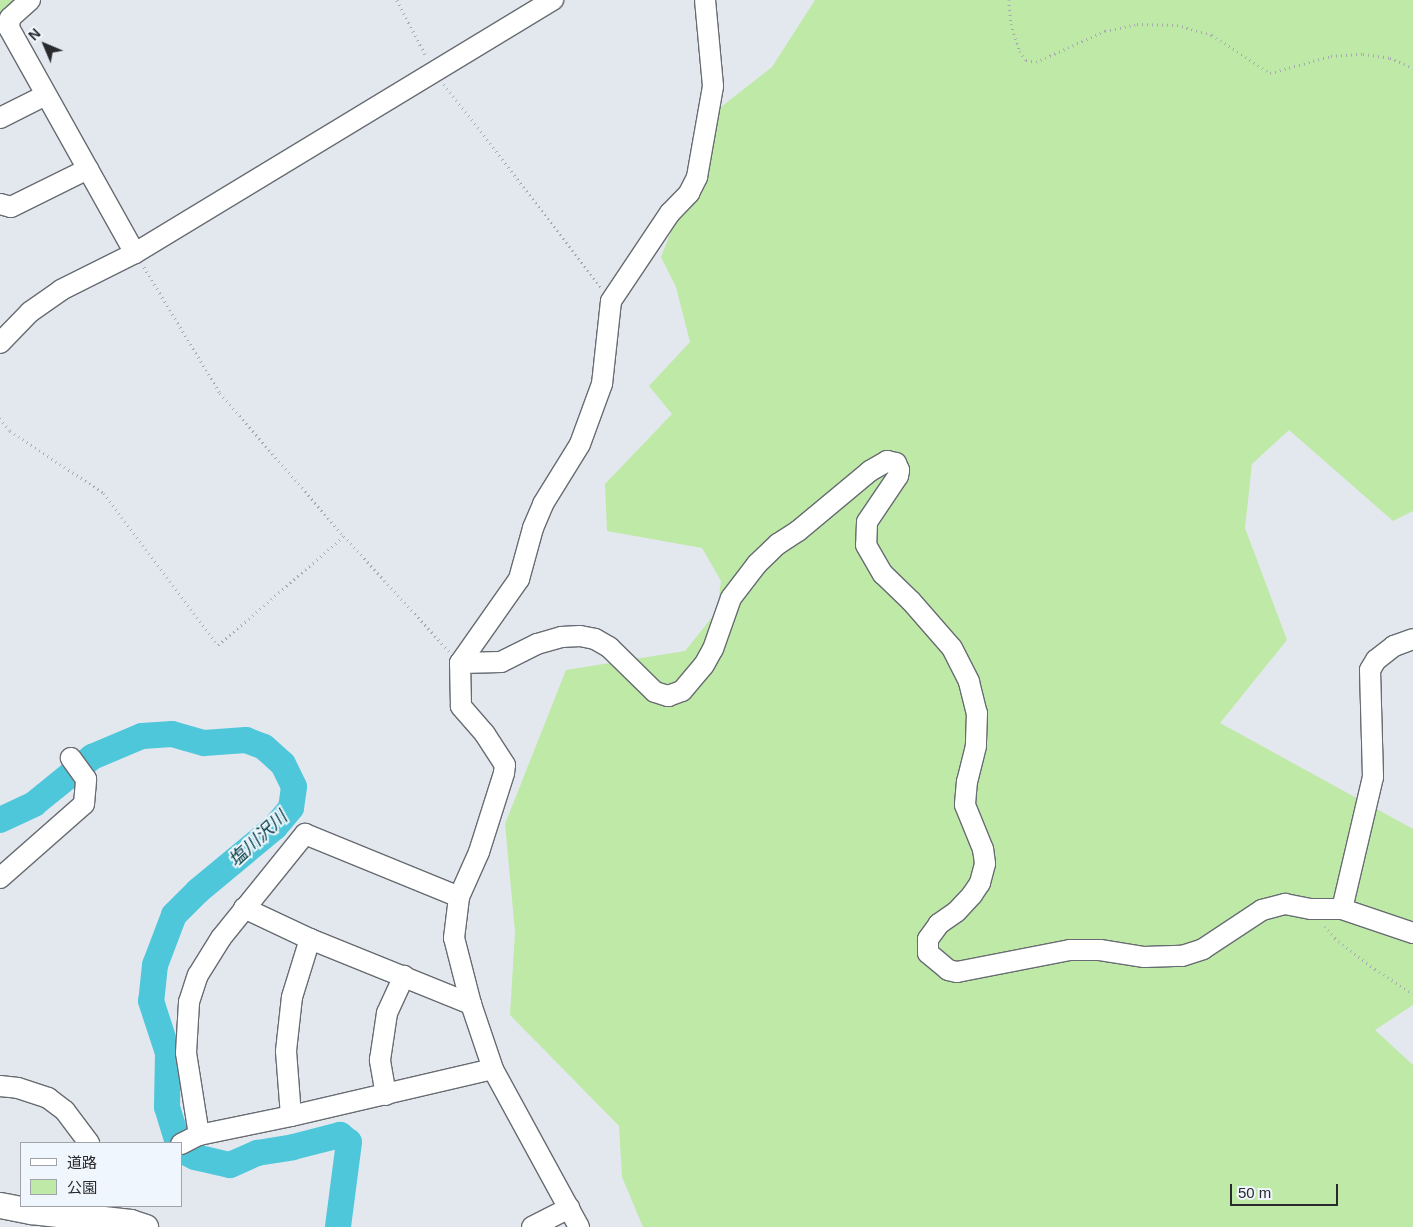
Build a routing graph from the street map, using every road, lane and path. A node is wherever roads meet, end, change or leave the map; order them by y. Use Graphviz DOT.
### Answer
graph roads {
  1 [pos="30,0"];
  2 [pos="397,0"];
  3 [pos="553,0"];
  4 [pos="705,0"];
  5 [pos="1009,0"];
  6 [pos="1413,68"];
  7 [pos="435,73"];
  8 [pos="46,95"];
  9 [pos="0,118"];
  10 [pos="88,169"];
  11 [pos="0,204"];
  12 [pos="136,253"];
  13 [pos="611,301"];
  14 [pos="0,343"];
  15 [pos="0,418"];
  16 [pos="344,536"];
  17 [pos="1413,639"];
  18 [pos="460,663"];
  19 [pos="71,758"];
  20 [pos="0,878"];
  21 [pos="459,897"];
  22 [pos="244,908"];
  23 [pos="1311,909"];
  24 [pos="1342,909"];
  25 [pos="1413,933"];
  26 [pos="310,939"];
  27 [pos="404,976"];
  28 [pos="1413,994"];
  29 [pos="471,1004"];
  30 [pos="493,1069"];
  31 [pos="0,1086"];
  32 [pos="386,1095"];
  33 [pos="291,1116"];
  34 [pos="190,1139"];
  35 [pos="88,1142"];
  36 [pos="0,1205"];
  37 [pos="569,1208"];
  38 [pos="136,1218"];
  39 [pos="532,1227"];
  40 [pos="579,1227"];
  1 -- 8 [label="street"];
  2 -- 7 [label="path"];
  3 -- 7 [label="street"];
  4 -- 13 [label="street"];
  5 -- 6 [label="path"];
  7 -- 12 [label="street"];
  7 -- 13 [label="path"];
  8 -- 9 [label="street"];
  8 -- 10 [label="street"];
  10 -- 11 [label="street"];
  10 -- 12 [label="street"];
  12 -- 14 [label="street"];
  12 -- 16 [label="path"];
  13 -- 18 [label="street"];
  15 -- 16 [label="path"];
  16 -- 18 [label="path"];
  17 -- 24 [label="street"];
  18 -- 21 [label="street"];
  18 -- 23 [label="street"];
  19 -- 20 [label="street"];
  21 -- 22 [label="street"];
  21 -- 29 [label="street"];
  22 -- 26 [label="street"];
  22 -- 34 [label="street"];
  23 -- 24 [label="street"];
  23 -- 28 [label="path"];
  24 -- 25 [label="street"];
  26 -- 27 [label="street"];
  26 -- 33 [label="street"];
  27 -- 29 [label="street"];
  27 -- 32 [label="street"];
  29 -- 30 [label="street"];
  30 -- 32 [label="street"];
  30 -- 37 [label="street"];
  31 -- 35 [label="street"];
  32 -- 33 [label="street"];
  33 -- 34 [label="street"];
  36 -- 38 [label="main road"];
  37 -- 39 [label="street"];
  37 -- 40 [label="street"];
}
